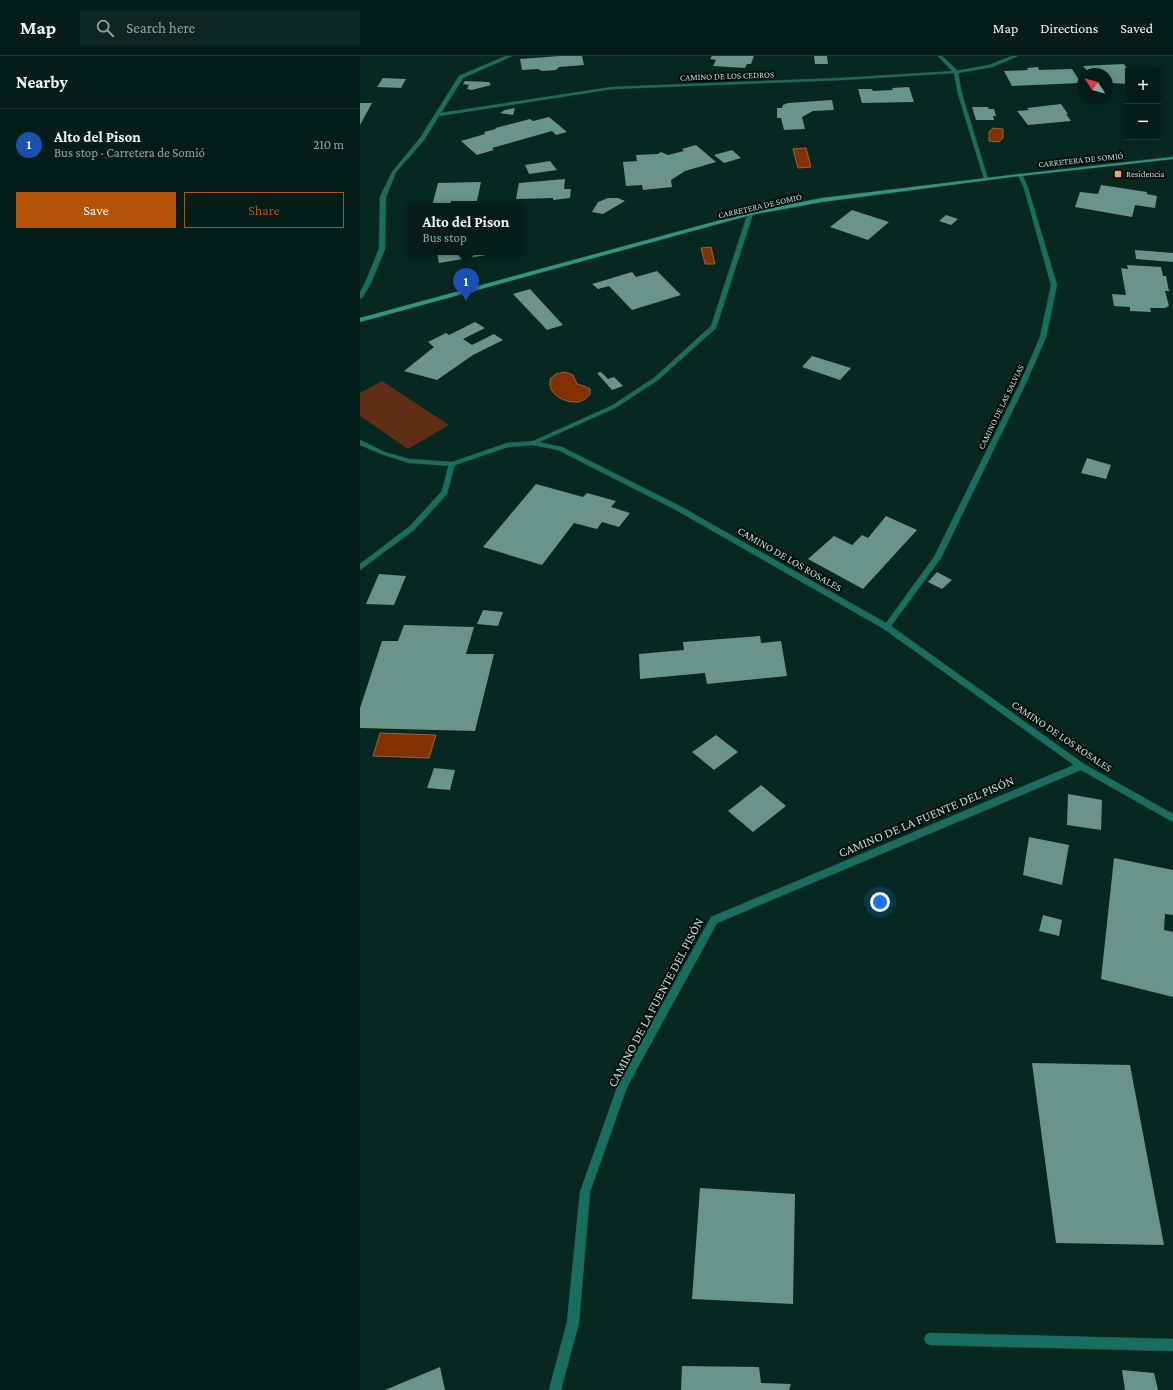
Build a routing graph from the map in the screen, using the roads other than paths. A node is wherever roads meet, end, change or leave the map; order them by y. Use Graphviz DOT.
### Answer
graph roads {
  1 [pos="510,56"];
  2 [pos="940,56"];
  3 [pos="1016,56"];
  4 [pos="956,72"];
  5 [pos="437,115"];
  6 [pos="1173,158"];
  7 [pos="1020,175"];
  8 [pos="986,179"];
  9 [pos="750,214"];
  10 [pos="360,297"];
  11 [pos="360,320"];
  12 [pos="360,442"];
  13 [pos="533,443"];
  14 [pos="452,464"];
  15 [pos="360,568"];
  16 [pos="888,627"];
  17 [pos="1081,766"];
  18 [pos="1173,818"];
  19 [pos="930,1339"];
  20 [pos="1173,1345"];
  21 [pos="555,1390"];
  1 -- 5 [label="street"];
  2 -- 4 [label="street"];
  3 -- 4 [label="street, CAMINO DE LOS CEDROS"];
  4 -- 5 [label="street, CAMINO DE LOS CEDROS"];
  4 -- 8 [label="street"];
  5 -- 10 [label="street"];
  6 -- 7 [label="street, CARRETERA DE SOMIÓ"];
  7 -- 8 [label="street, CARRETERA DE SOMIÓ"];
  7 -- 16 [label="street, CAMINO DE LAS SALVIAS"];
  8 -- 9 [label="street, CARRETERA DE SOMIÓ"];
  9 -- 11 [label="street, CARRETERA DE SOMIÓ"];
  9 -- 13 [label="street"];
  12 -- 14 [label="street, CAMINO DE LOS ROSALES"];
  13 -- 14 [label="street, CAMINO DE LOS ROSALES"];
  13 -- 16 [label="street, CAMINO DE LOS ROSALES"];
  14 -- 15 [label="street"];
  16 -- 17 [label="street, CAMINO DE LOS ROSALES"];
  17 -- 18 [label="street, CAMINO DE LOS ROSALES"];
  17 -- 21 [label="street, CAMINO DE LA FUENTE DEL PISÓN"];
  19 -- 20 [label="street"];
}
